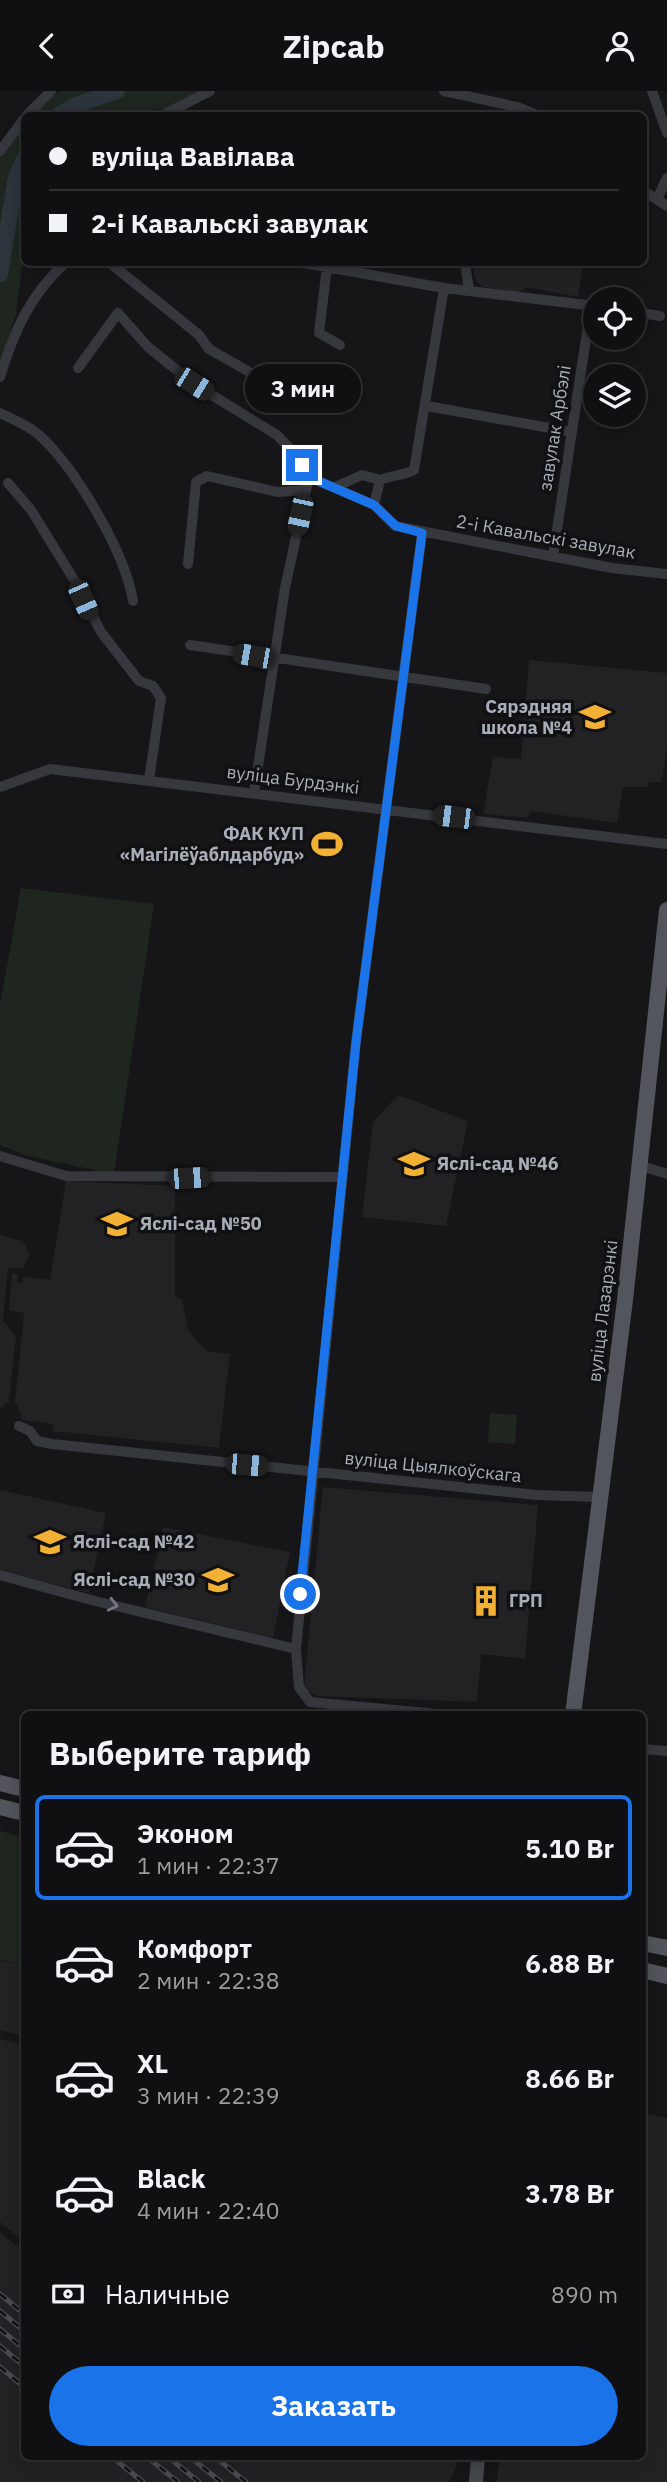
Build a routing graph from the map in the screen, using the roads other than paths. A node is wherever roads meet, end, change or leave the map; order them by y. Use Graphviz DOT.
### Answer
graph roads {
  1 [pos="51,91"];
  2 [pos="210,91"];
  3 [pos="444,91"];
  4 [pos="652,91"];
  5 [pos="31,112"];
  6 [pos="169,112"];
  7 [pos="530,112"];
  8 [pos="21,124"];
  9 [pos="667,133"];
  10 [pos="0,151"];
  11 [pos="667,178"];
  12 [pos="647,193"];
  13 [pos="662,203"];
  14 [pos="62,266"];
  15 [pos="114,266"];
  16 [pos="321,266"];
  17 [pos="465,266"];
  18 [pos="327,267"];
  19 [pos="444,288"];
  20 [pos="469,290"];
  21 [pos="583,305"];
  22 [pos="646,314"];
  23 [pos="660,316"];
  24 [pos="340,345"];
  25 [pos="586,350"];
  26 [pos="78,369"];
  27 [pos="0,377"];
  28 [pos="276,387"];
  29 [pos="427,406"];
  30 [pos="0,413"];
  31 [pos="572,432"];
  32 [pos="309,477"];
  33 [pos="380,480"];
  34 [pos="8,483"];
  35 [pos="335,487"];
  36 [pos="306,490"];
  37 [pos="374,505"];
  38 [pos="422,533"];
  39 [pos="553,556"];
  40 [pos="188,564"];
  41 [pos="667,574"];
  42 [pos="133,601"];
  43 [pos="190,645"];
  44 [pos="274,659"];
  45 [pos="405,678"];
  46 [pos="486,689"];
  47 [pos="149,780"];
  48 [pos="0,787"];
  49 [pos="254,793"];
  50 [pos="385,808"];
  51 [pos="667,844"];
  52 [pos="667,910"];
  53 [pos="664,958"];
  54 [pos="0,1156"];
  55 [pos="639,1165"];
  56 [pos="667,1174"];
  57 [pos="342,1177"];
  58 [pos="19,1426"];
  59 [pos="312,1471"];
  60 [pos="599,1497"];
  61 [pos="0,1575"];
  62 [pos="296,1649"];
  63 [pos="405,1711"];
  64 [pos="573,1711"];
  65 [pos="646,1749"];
  66 [pos="667,1751"];
  67 [pos="0,1783"];
  68 [pos="21,1788"];
  69 [pos="0,1807"];
  70 [pos="21,1812"];
  71 [pos="646,1944"];
  72 [pos="667,1948"];
  73 [pos="646,1971"];
  74 [pos="667,1976"];
  75 [pos="478,2460"];
  76 [pos="476,2482"];
  1 -- 5 [label="street"];
  2 -- 6 [label="street"];
  3 -- 7 [label="street"];
  4 -- 9 [label="street"];
  8 -- 10 [label="street"];
  11 -- 13 [label="street"];
  12 -- 13 [label="street"];
  14 -- 27 [label="street"];
  15 -- 28 [label="street"];
  16 -- 18 [label="street"];
  17 -- 20 [label="street"];
  18 -- 19 [label="street"];
  18 -- 24 [label="street"];
  19 -- 20 [label="street"];
  19 -- 29 [label="street"];
  20 -- 21 [label="street"];
  22 -- 23 [label="street"];
  25 -- 31 [label="street, завулак Арбэлі"];
  26 -- 32 [label="street"];
  29 -- 31 [label="street"];
  29 -- 33 [label="street"];
  30 -- 42 [label="street"];
  31 -- 39 [label="street, завулак Арбэлі"];
  32 -- 35 [label="street, 2-і Кавальскі завулак"];
  32 -- 36 [label="street"];
  33 -- 35 [label="street"];
  33 -- 37 [label="street"];
  34 -- 47 [label="street"];
  35 -- 37 [label="street, 2-і Кавальскі завулак"];
  36 -- 40 [label="street"];
  36 -- 44 [label="street"];
  37 -- 38 [label="street, 2-і Кавальскі завулак"];
  38 -- 39 [label="street, 2-і Кавальскі завулак"];
  38 -- 45 [label="street"];
  39 -- 41 [label="street, 2-і Кавальскі завулак"];
  43 -- 44 [label="street"];
  44 -- 45 [label="street"];
  44 -- 49 [label="street"];
  45 -- 46 [label="street"];
  45 -- 50 [label="street"];
  47 -- 48 [label="street, вуліца Бурдэнкі"];
  47 -- 49 [label="street, вуліца Бурдэнкі"];
  49 -- 50 [label="street, вуліца Бурдэнкі"];
  50 -- 51 [label="street, вуліца Бурдэнкі"];
  50 -- 57 [label="street"];
  52 -- 53 [label="main road, вуліца Лазарэнкі"];
  53 -- 55 [label="main road, вуліца Лазарэнкі"];
  54 -- 57 [label="street"];
  55 -- 56 [label="street"];
  55 -- 60 [label="main road, вуліца Лазарэнкі"];
  57 -- 59 [label="street"];
  58 -- 59 [label="street, вуліца Цыялкоўскага"];
  59 -- 60 [label="street, вуліца Цыялкоўскага"];
  59 -- 62 [label="street"];
  60 -- 64 [label="main road, вуліца Лазарэнкі"];
  61 -- 62 [label="street, one-way"];
  62 -- 63 [label="street"];
  65 -- 66 [label="street"];
  67 -- 68 [label="main road"];
  69 -- 70 [label="main road"];
  71 -- 72 [label="main road"];
  73 -- 74 [label="main road"];
  75 -- 76 [label="main road"];
}
